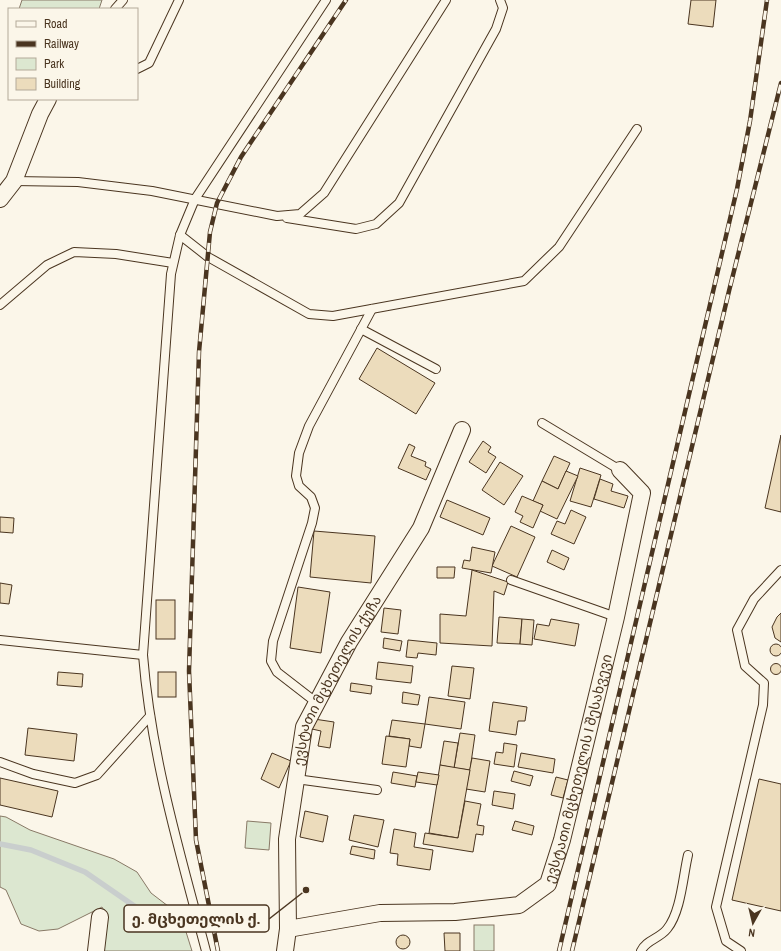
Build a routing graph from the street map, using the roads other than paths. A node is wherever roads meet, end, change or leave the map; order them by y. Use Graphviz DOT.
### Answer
graph roads {
  1 [pos="122,0"];
  2 [pos="179,0"];
  3 [pos="326,0"];
  4 [pos="446,0"];
  5 [pos="500,0"];
  6 [pos="116,8"];
  7 [pos="138,69"];
  8 [pos="47,100"];
  9 [pos="637,129"];
  10 [pos="14,181"];
  11 [pos="195,199"];
  12 [pos="0,200"];
  13 [pos="277,216"];
  14 [pos="180,235"];
  15 [pos="173,263"];
  16 [pos="0,305"];
  17 [pos="372,309"];
  18 [pos="361,329"];
  19 [pos="436,370"];
  20 [pos="542,423"];
  21 [pos="462,430"];
  22 [pos="620,470"];
  23 [pos="781,570"];
  24 [pos="511,580"];
  25 [pos="616,617"];
  26 [pos="0,640"];
  27 [pos="143,655"];
  28 [pos="317,703"];
  29 [pos="150,716"];
  30 [pos="0,762"];
  31 [pos="296,779"];
  32 [pos="377,790"];
  33 [pos="688,854"];
  34 [pos="100,917"];
  35 [pos="288,929"];
  36 [pos="96,951"];
  37 [pos="206,951"];
  38 [pos="284,951"];
  39 [pos="641,951"];
  40 [pos="741,951"];
  1 -- 6 [label="lane"];
  2 -- 7 [label="lane"];
  3 -- 11 [label="lane"];
  4 -- 13 [label="lane"];
  5 -- 13 [label="lane"];
  8 -- 10 [label="street"];
  9 -- 17 [label="lane"];
  10 -- 11 [label="lane"];
  10 -- 12 [label="street"];
  11 -- 13 [label="lane"];
  11 -- 14 [label="lane"];
  14 -- 15 [label="lane"];
  14 -- 17 [label="lane"];
  15 -- 16 [label="lane"];
  15 -- 27 [label="lane"];
  17 -- 18 [label="lane"];
  18 -- 19 [label="lane"];
  18 -- 28 [label="lane"];
  20 -- 22 [label="lane"];
  21 -- 28 [label="street, ევსტათი მცხეთელის ქუჩა"];
  22 -- 25 [label="street, ევსტათი მცხეთელის I შესახვევი"];
  23 -- 40 [label="lane"];
  24 -- 25 [label="lane"];
  25 -- 35 [label="street, ევსტათი მცხეთელის I შესახვევი"];
  26 -- 27 [label="lane"];
  27 -- 29 [label="lane"];
  28 -- 31 [label="street, ევსტათი მცხეთელის ქუჩა"];
  29 -- 30 [label="lane"];
  29 -- 37 [label="lane"];
  31 -- 32 [label="lane"];
  31 -- 35 [label="street, ევსტათი მცხეთელის ქუჩა"];
  33 -- 39 [label="lane"];
  34 -- 36 [label="street"];
  35 -- 38 [label="street, ევსტათი მცხეთელის ქუჩა"];
}
